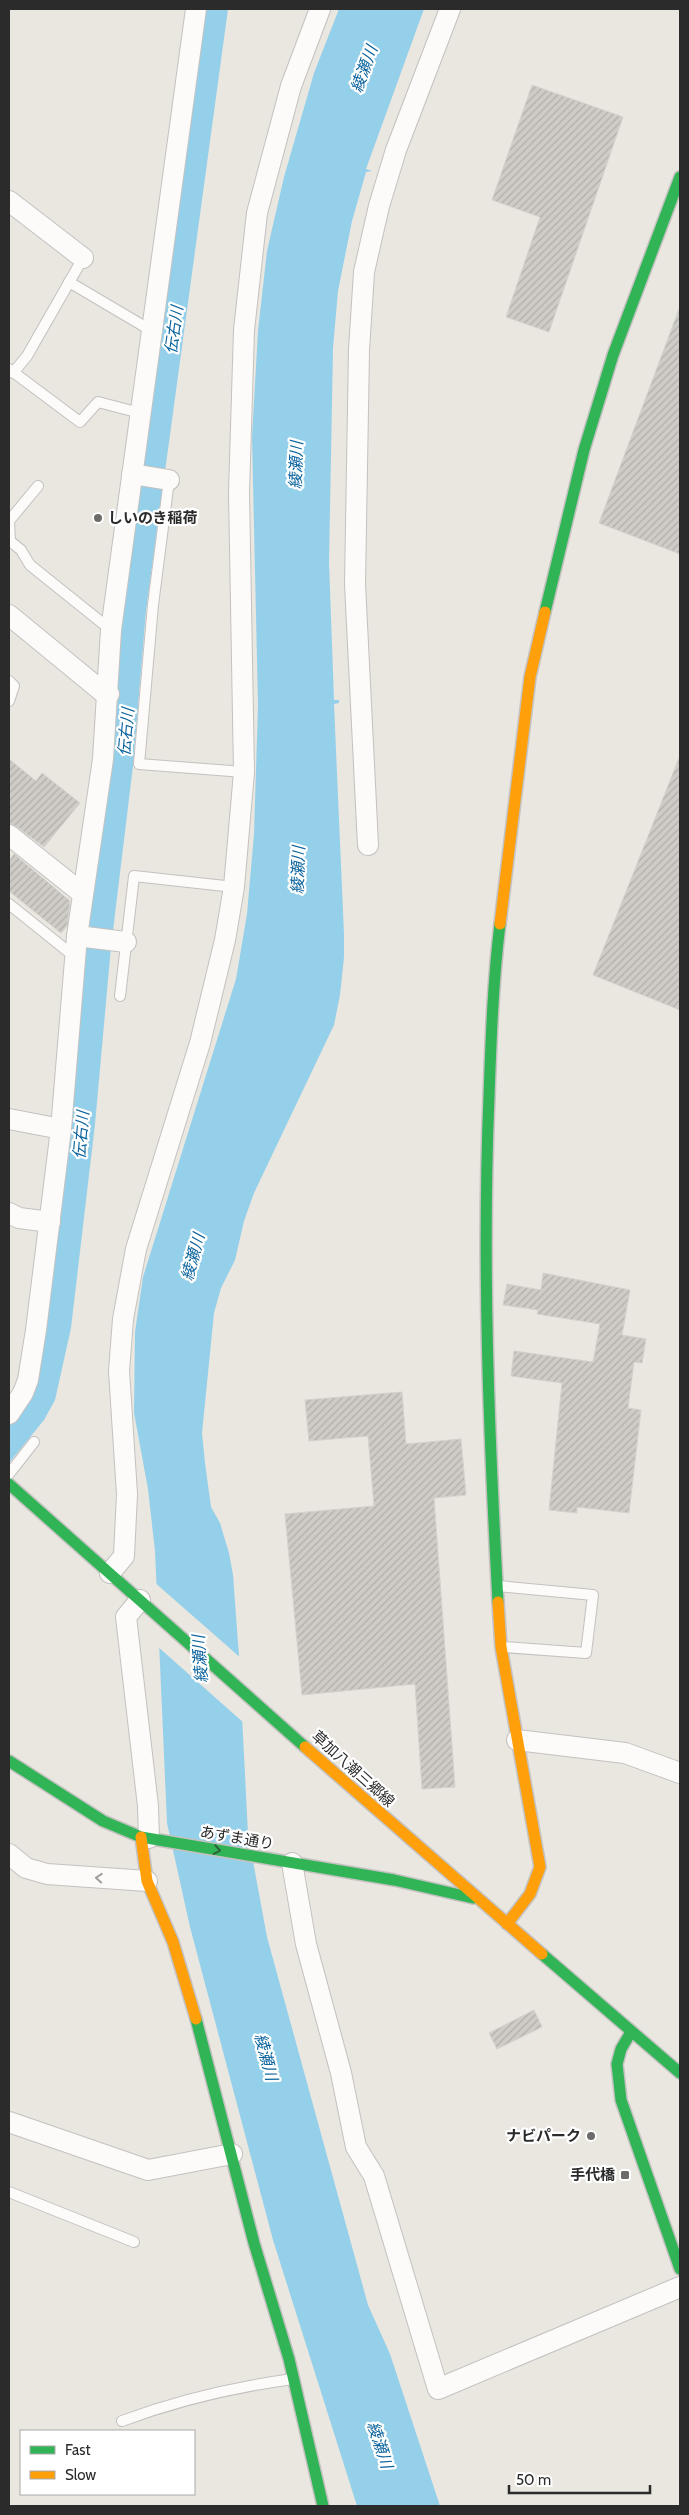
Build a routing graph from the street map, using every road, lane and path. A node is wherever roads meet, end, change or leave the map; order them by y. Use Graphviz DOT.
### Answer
graph roads {
  1 [pos="196,9"];
  2 [pos="320,9"];
  3 [pos="450,9"];
  4 [pos="680,177"];
  5 [pos="9,201"];
  6 [pos="83,258"];
  7 [pos="69,282"];
  8 [pos="152,331"];
  9 [pos="11,371"];
  10 [pos="140,414"];
  11 [pos="132,474"];
  12 [pos="169,480"];
  13 [pos="38,486"];
  14 [pos="9,541"];
  15 [pos="9,615"];
  16 [pos="111,630"];
  17 [pos="9,682"];
  18 [pos="109,694"];
  19 [pos="9,701"];
  20 [pos="244,772"];
  21 [pos="9,835"];
  22 [pos="368,846"];
  23 [pos="234,887"];
  24 [pos="83,894"];
  25 [pos="9,904"];
  26 [pos="80,936"];
  27 [pos="121,941"];
  28 [pos="75,958"];
  29 [pos="120,996"];
  30 [pos="9,1119"];
  31 [pos="61,1129"];
  32 [pos="9,1213"];
  33 [pos="50,1222"];
  34 [pos="9,1414"];
  35 [pos="34,1442"];
  36 [pos="9,1474"];
  37 [pos="9,1484"];
  38 [pos="110,1573"];
  39 [pos="497,1586"];
  40 [pos="136,1597"];
  41 [pos="502,1647"];
  42 [pos="517,1740"];
  43 [pos="9,1761"];
  44 [pos="680,1768"];
  45 [pos="153,1839"];
  46 [pos="9,1854"];
  47 [pos="282,1861"];
  48 [pos="147,1881"];
  49 [pos="477,1899"];
  50 [pos="507,1924"];
  51 [pos="631,2032"];
  52 [pos="680,2073"];
  53 [pos="10,2126"];
  54 [pos="232,2154"];
  55 [pos="9,2192"];
  56 [pos="134,2242"];
  57 [pos="680,2270"];
  58 [pos="680,2287"];
  59 [pos="294,2379"];
  60 [pos="122,2420"];
  61 [pos="323,2506"];
  1 -- 8 [label="street"];
  2 -- 20 [label="street"];
  3 -- 22 [label="street"];
  4 -- 39 [label="street"];
  5 -- 6 [label="street"];
  6 -- 7 [label="lane"];
  7 -- 8 [label="lane"];
  7 -- 9 [label="lane"];
  8 -- 10 [label="street"];
  9 -- 10 [label="lane"];
  10 -- 11 [label="street"];
  11 -- 12 [label="street"];
  11 -- 16 [label="street"];
  12 -- 20 [label="lane"];
  13 -- 14 [label="lane"];
  14 -- 16 [label="lane"];
  15 -- 18 [label="street"];
  16 -- 18 [label="street"];
  17 -- 19 [label="lane"];
  18 -- 24 [label="street"];
  20 -- 23 [label="street"];
  21 -- 24 [label="street"];
  23 -- 27 [label="lane"];
  23 -- 38 [label="street"];
  24 -- 26 [label="street"];
  25 -- 28 [label="lane"];
  26 -- 27 [label="street"];
  26 -- 28 [label="street"];
  27 -- 29 [label="lane"];
  28 -- 31 [label="street"];
  30 -- 31 [label="street"];
  31 -- 33 [label="street"];
  32 -- 33 [label="street"];
  33 -- 34 [label="street"];
  35 -- 36 [label="lane"];
  37 -- 38 [label="street, 草加八潮三郷線"];
  38 -- 40 [label="street, 草加八潮三郷線"];
  39 -- 41 [label="street"];
  39 -- 41 [label="lane"];
  40 -- 45 [label="street"];
  40 -- 49 [label="street, 草加八潮三郷線"];
  41 -- 42 [label="street"];
  42 -- 44 [label="street"];
  42 -- 50 [label="street"];
  43 -- 45 [label="street, あずま通り"];
  45 -- 47 [label="street, あずま通り, one-way"];
  45 -- 48 [label="street"];
  48 -- 46 [label="street, one-way"];
  47 -- 49 [label="street, あずま通り"];
  47 -- 58 [label="street"];
  48 -- 54 [label="street"];
  49 -- 50 [label="street, 草加八潮三郷線"];
  50 -- 51 [label="street, 草加八潮三郷線"];
  51 -- 52 [label="street, 草加八潮三郷線"];
  51 -- 57 [label="street"];
  53 -- 54 [label="street"];
  54 -- 59 [label="street"];
  55 -- 56 [label="lane"];
  59 -- 60 [label="lane"];
  59 -- 61 [label="street"];
}
